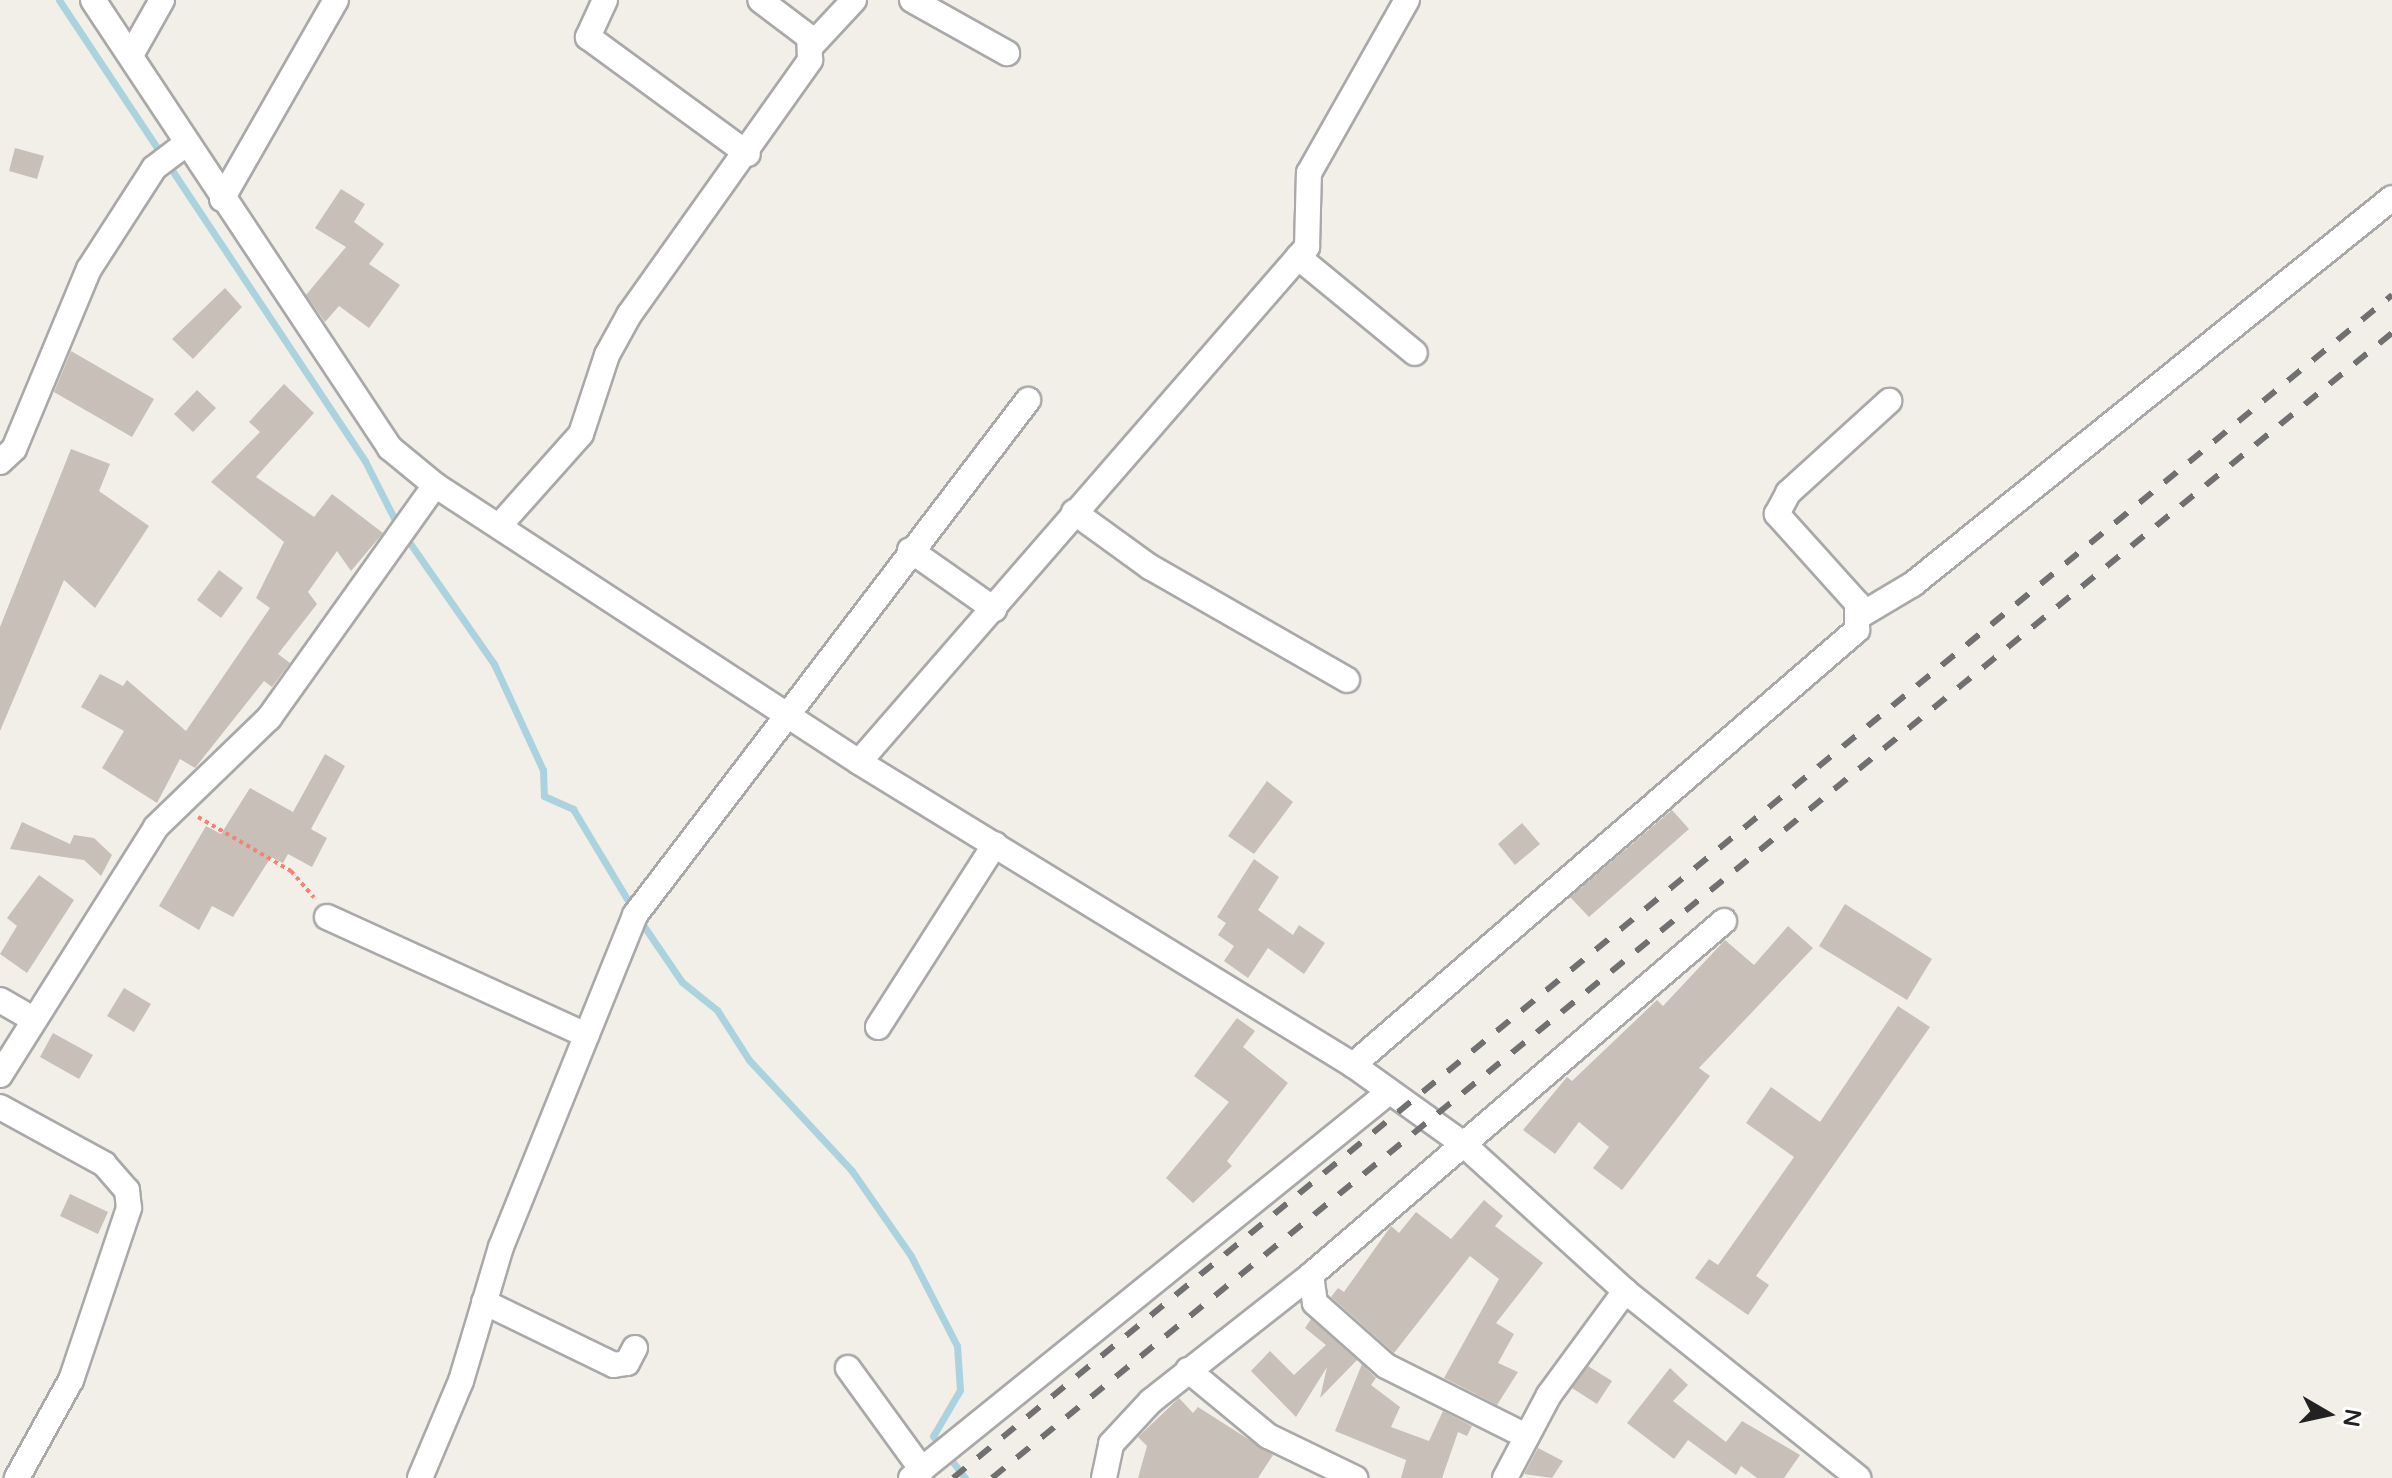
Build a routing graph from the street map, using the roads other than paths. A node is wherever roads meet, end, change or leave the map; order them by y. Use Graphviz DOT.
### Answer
graph roads {
  1 [pos="93,0"];
  2 [pos="162,0"];
  3 [pos="336,0"];
  4 [pos="605,0"];
  5 [pos="760,0"];
  6 [pos="854,0"];
  7 [pos="912,0"];
  8 [pos="1407,0"];
  9 [pos="813,44"];
  10 [pos="1007,53"];
  11 [pos="131,55"];
  12 [pos="182,148"];
  13 [pos="748,154"];
  14 [pos="2392,198"];
  15 [pos="222,199"];
  16 [pos="1298,257"];
  17 [pos="1415,353"];
  18 [pos="1028,400"];
  19 [pos="1889,401"];
  20 [pos="0,462"];
  21 [pos="435,485"];
  22 [pos="1074,512"];
  23 [pos="499,526"];
  24 [pos="910,550"];
  25 [pos="994,609"];
  26 [pos="1861,615"];
  27 [pos="1347,680"];
  28 [pos="787,715"];
  29 [pos="859,762"];
  30 [pos="995,844"];
  31 [pos="327,917"];
  32 [pos="1724,921"];
  33 [pos="0,1000"];
  34 [pos="34,1020"];
  35 [pos="878,1027"];
  36 [pos="586,1035"];
  37 [pos="1353,1065"];
  38 [pos="0,1075"];
  39 [pos="1389,1092"];
  40 [pos="0,1107"];
  41 [pos="1462,1143"];
  42 [pos="1311,1275"];
  43 [pos="1625,1291"];
  44 [pos="484,1302"];
  45 [pos="635,1348"];
  46 [pos="848,1368"];
  47 [pos="1188,1370"];
  48 [pos="1526,1436"];
  49 [pos="921,1470"];
  50 [pos="17,1478"];
  51 [pos="420,1478"];
  52 [pos="1104,1478"];
  53 [pos="1355,1478"];
  54 [pos="1505,1478"];
  55 [pos="1858,1478"];
  1 -- 11 [label="street"];
  2 -- 11 [label="street"];
  3 -- 15 [label="street"];
  4 -- 13 [label="street"];
  5 -- 9 [label="street"];
  6 -- 9 [label="street"];
  7 -- 10 [label="street"];
  8 -- 16 [label="street"];
  9 -- 13 [label="street"];
  11 -- 12 [label="street"];
  12 -- 15 [label="street"];
  12 -- 20 [label="street"];
  13 -- 23 [label="street"];
  14 -- 26 [label="street"];
  15 -- 21 [label="street"];
  16 -- 17 [label="street"];
  16 -- 22 [label="street"];
  18 -- 24 [label="street"];
  19 -- 26 [label="street"];
  21 -- 23 [label="street"];
  21 -- 34 [label="street"];
  22 -- 25 [label="street"];
  22 -- 27 [label="street"];
  23 -- 28 [label="street"];
  24 -- 25 [label="street"];
  24 -- 28 [label="street"];
  25 -- 29 [label="street"];
  26 -- 37 [label="street"];
  28 -- 29 [label="street"];
  28 -- 36 [label="street"];
  29 -- 30 [label="street"];
  30 -- 35 [label="street"];
  30 -- 37 [label="street"];
  31 -- 36 [label="street"];
  32 -- 41 [label="street"];
  33 -- 34 [label="street"];
  34 -- 38 [label="street"];
  36 -- 44 [label="street"];
  37 -- 39 [label="street"];
  39 -- 41 [label="street"];
  39 -- 49 [label="street"];
  40 -- 50 [label="street"];
  41 -- 42 [label="street"];
  41 -- 43 [label="street"];
  42 -- 47 [label="street"];
  42 -- 48 [label="street"];
  43 -- 48 [label="street"];
  43 -- 55 [label="street"];
  44 -- 45 [label="street"];
  44 -- 51 [label="street"];
  46 -- 49 [label="street"];
  47 -- 52 [label="street"];
  47 -- 53 [label="street"];
  48 -- 54 [label="street"];
}
